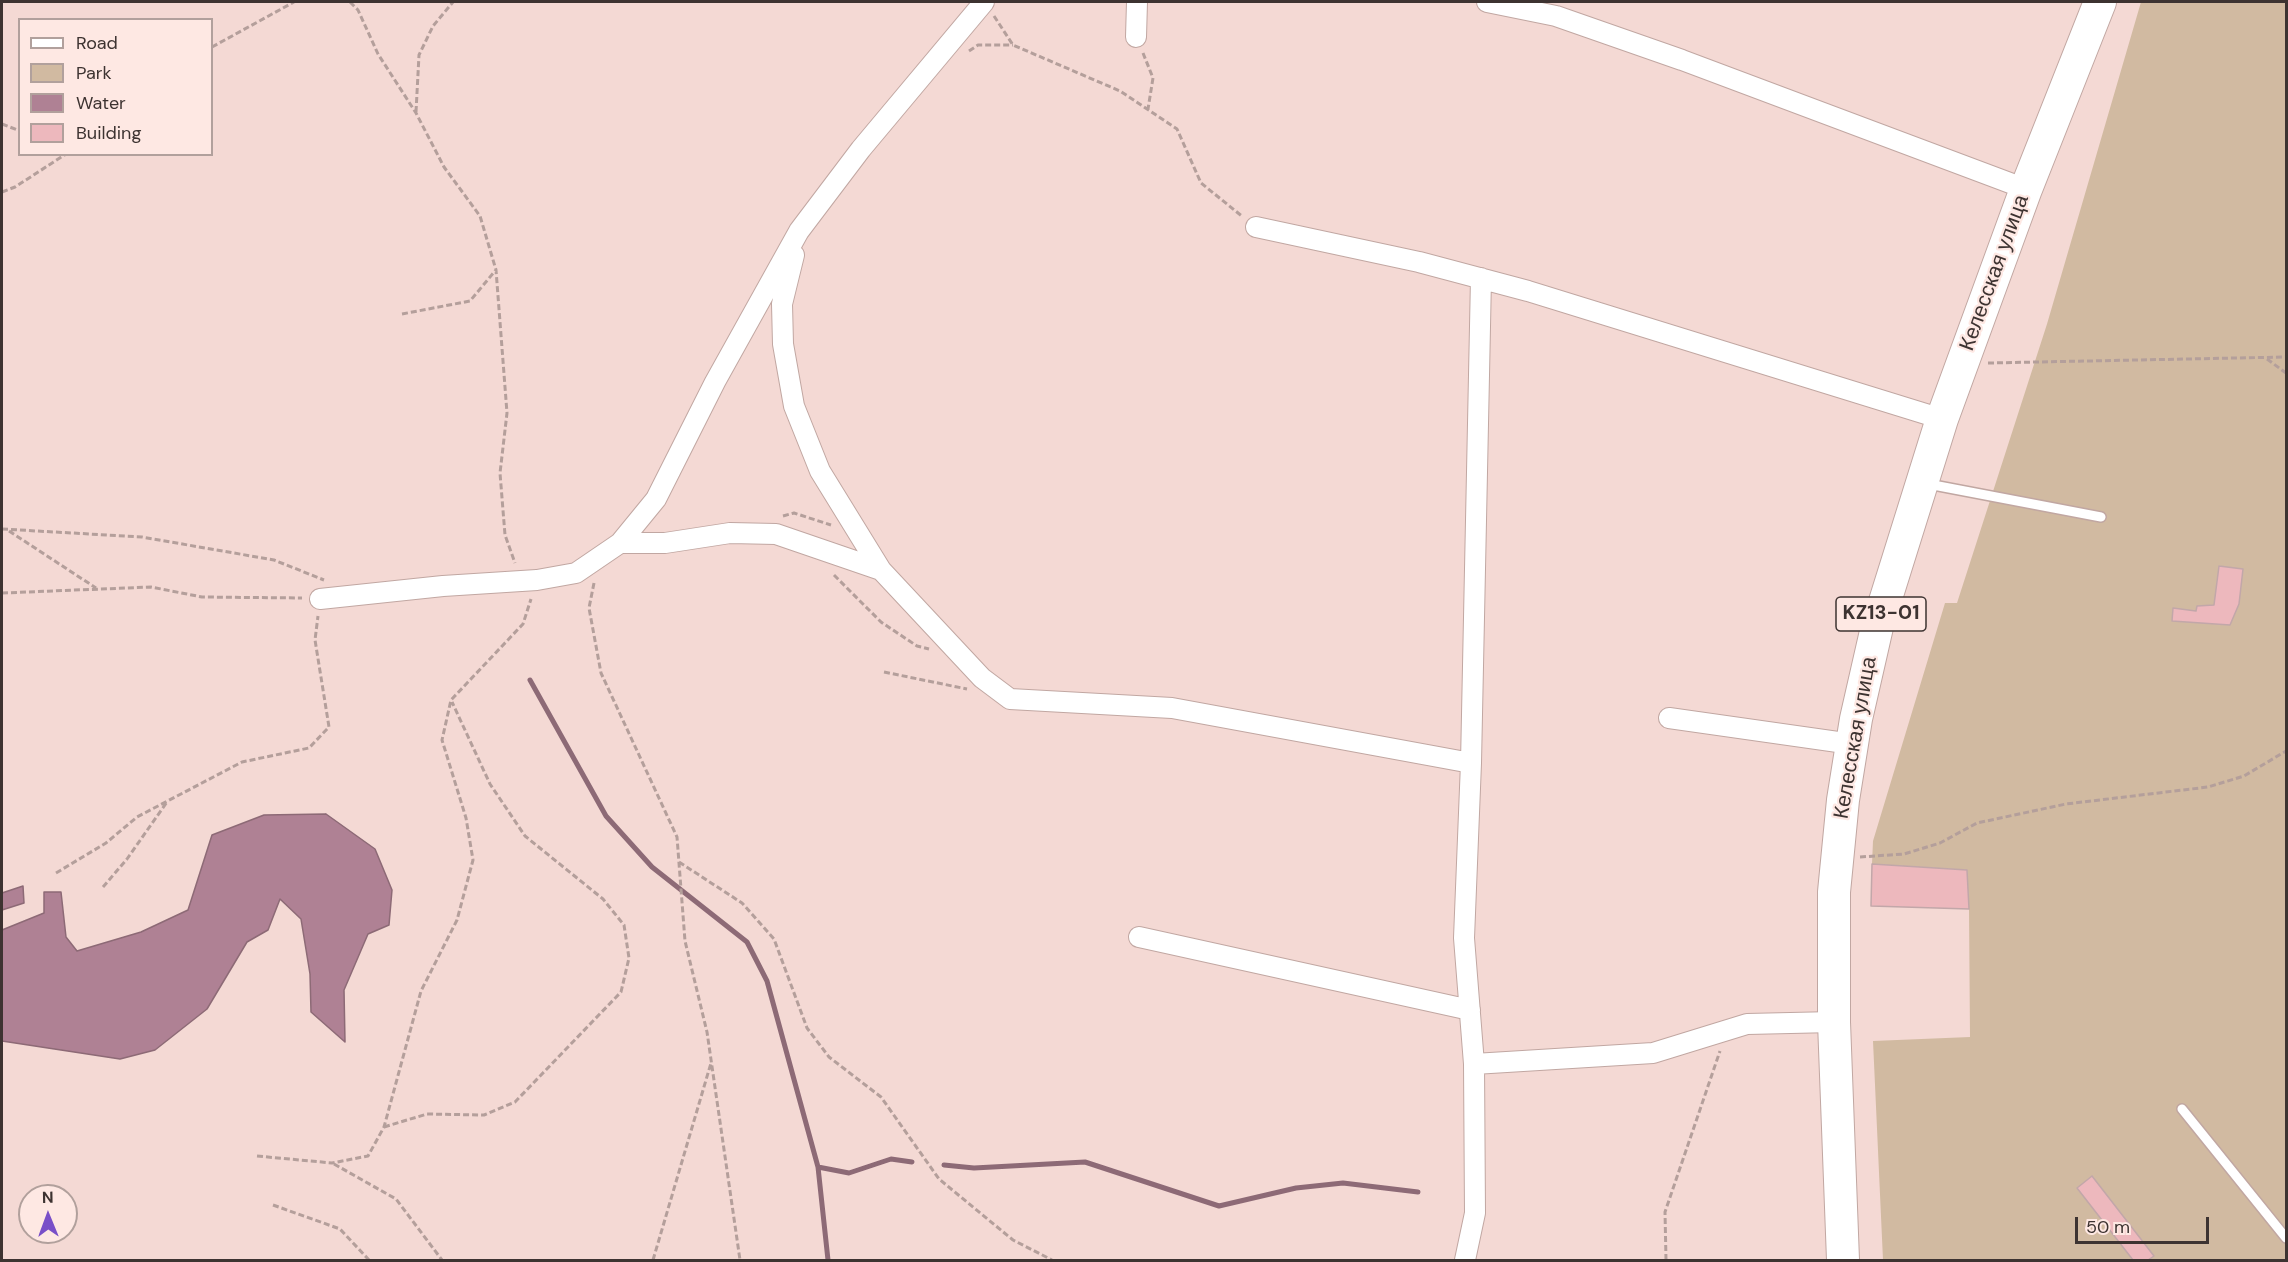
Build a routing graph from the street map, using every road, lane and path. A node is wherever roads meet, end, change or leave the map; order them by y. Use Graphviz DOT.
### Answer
graph roads {
  1 [pos="294,2"];
  2 [pos="350,2"];
  3 [pos="452,2"];
  4 [pos="1137,2"];
  5 [pos="1487,2"];
  6 [pos="2100,2"];
  7 [pos="988,7"];
  8 [pos="1136,36"];
  9 [pos="213,46"];
  10 [pos="1148,109"];
  11 [pos="416,113"];
  12 [pos="2,124"];
  13 [pos="18,130"];
  14 [pos="63,156"];
  15 [pos="2026,189"];
  16 [pos="2,192"];
  17 [pos="1256,227"];
  18 [pos="800,231"];
  19 [pos="496,270"];
  20 [pos="1481,278"];
  21 [pos="402,314"];
  22 [pos="2286,357"];
  23 [pos="2265,358"];
  24 [pos="1962,364"];
  25 [pos="2286,372"];
  26 [pos="1942,419"];
  27 [pos="1923,483"];
  28 [pos="2101,517"];
  29 [pos="2,529"];
  30 [pos="7,529"];
  31 [pos="620,543"];
  32 [pos="599,558"];
  33 [pos="880,570"];
  34 [pos="833,574"];
  35 [pos="529,581"];
  36 [pos="98,589"];
  37 [pos="324,590"];
  38 [pos="2,593"];
  39 [pos="960,655"];
  40 [pos="884,672"];
  41 [pos="975,691"];
  42 [pos="451,700"];
  43 [pos="1669,718"];
  44 [pos="1852,744"];
  45 [pos="2286,751"];
  46 [pos="1471,763"];
  47 [pos="167,802"];
  48 [pos="1837,859"];
  49 [pos="679,862"];
  50 [pos="56,873"];
  51 [pos="103,887"];
  52 [pos="1139,937"];
  53 [pos="1470,1010"];
  54 [pos="1834,1022"];
  55 [pos="1728,1030"];
  56 [pos="711,1061"];
  57 [pos="1474,1064"];
  58 [pos="2182,1109"];
  59 [pos="384,1127"];
  60 [pos="257,1156"];
  61 [pos="332,1163"];
  62 [pos="273,1205"];
  63 [pos="2286,1238"];
  64 [pos="369,1260"];
  65 [pos="442,1260"];
  66 [pos="653,1260"];
  67 [pos="740,1260"];
  68 [pos="1052,1260"];
  69 [pos="1465,1260"];
  70 [pos="1665,1260"];
  71 [pos="1843,1260"];
  1 -- 9 [label="path"];
  2 -- 11 [label="path"];
  3 -- 11 [label="path"];
  4 -- 8 [label="street"];
  5 -- 15 [label="street"];
  6 -- 15 [label="main road, Келесская улица / KZ13-01"];
  7 -- 10 [label="path"];
  7 -- 18 [label="street"];
  8 -- 10 [label="path"];
  10 -- 17 [label="path"];
  11 -- 19 [label="path"];
  12 -- 13 [label="path"];
  14 -- 16 [label="path"];
  15 -- 24 [label="main road, Келесская улица / KZ13-01"];
  17 -- 20 [label="street"];
  18 -- 31 [label="street"];
  18 -- 33 [label="street"];
  19 -- 21 [label="path"];
  19 -- 35 [label="path"];
  20 -- 26 [label="street"];
  20 -- 46 [label="street"];
  22 -- 23 [label="path"];
  23 -- 24 [label="path"];
  23 -- 25 [label="path"];
  24 -- 26 [label="main road, Келесская улица / KZ13-01"];
  26 -- 27 [label="main road, Келесская улица / KZ13-01"];
  27 -- 28 [label="lane"];
  27 -- 44 [label="main road, Келесская улица / KZ13-01"];
  29 -- 30 [label="path"];
  30 -- 36 [label="path"];
  30 -- 37 [label="path"];
  31 -- 32 [label="street"];
  31 -- 33 [label="street"];
  32 -- 35 [label="street"];
  32 -- 49 [label="path"];
  33 -- 39 [label="street"];
  34 -- 39 [label="path"];
  35 -- 37 [label="street"];
  35 -- 42 [label="path"];
  36 -- 37 [label="path"];
  36 -- 38 [label="path"];
  37 -- 47 [label="path"];
  39 -- 46 [label="street"];
  40 -- 41 [label="path"];
  42 -- 59 [label="path"];
  42 -- 59 [label="path"];
  43 -- 44 [label="street"];
  44 -- 48 [label="main road, Келесская улица / KZ13-01"];
  45 -- 48 [label="path"];
  46 -- 53 [label="street"];
  47 -- 50 [label="path"];
  47 -- 51 [label="path"];
  48 -- 54 [label="main road, Келесская улица / KZ13-01"];
  49 -- 56 [label="path"];
  49 -- 68 [label="path"];
  52 -- 53 [label="street"];
  53 -- 57 [label="street"];
  54 -- 55 [label="street"];
  54 -- 71 [label="main road, Келесская улица / KZ13-01"];
  55 -- 57 [label="street"];
  55 -- 70 [label="path"];
  56 -- 66 [label="path"];
  56 -- 67 [label="path"];
  57 -- 69 [label="street"];
  58 -- 63 [label="lane"];
  59 -- 61 [label="path"];
  60 -- 61 [label="path"];
  61 -- 65 [label="path"];
  62 -- 64 [label="path"];
}
